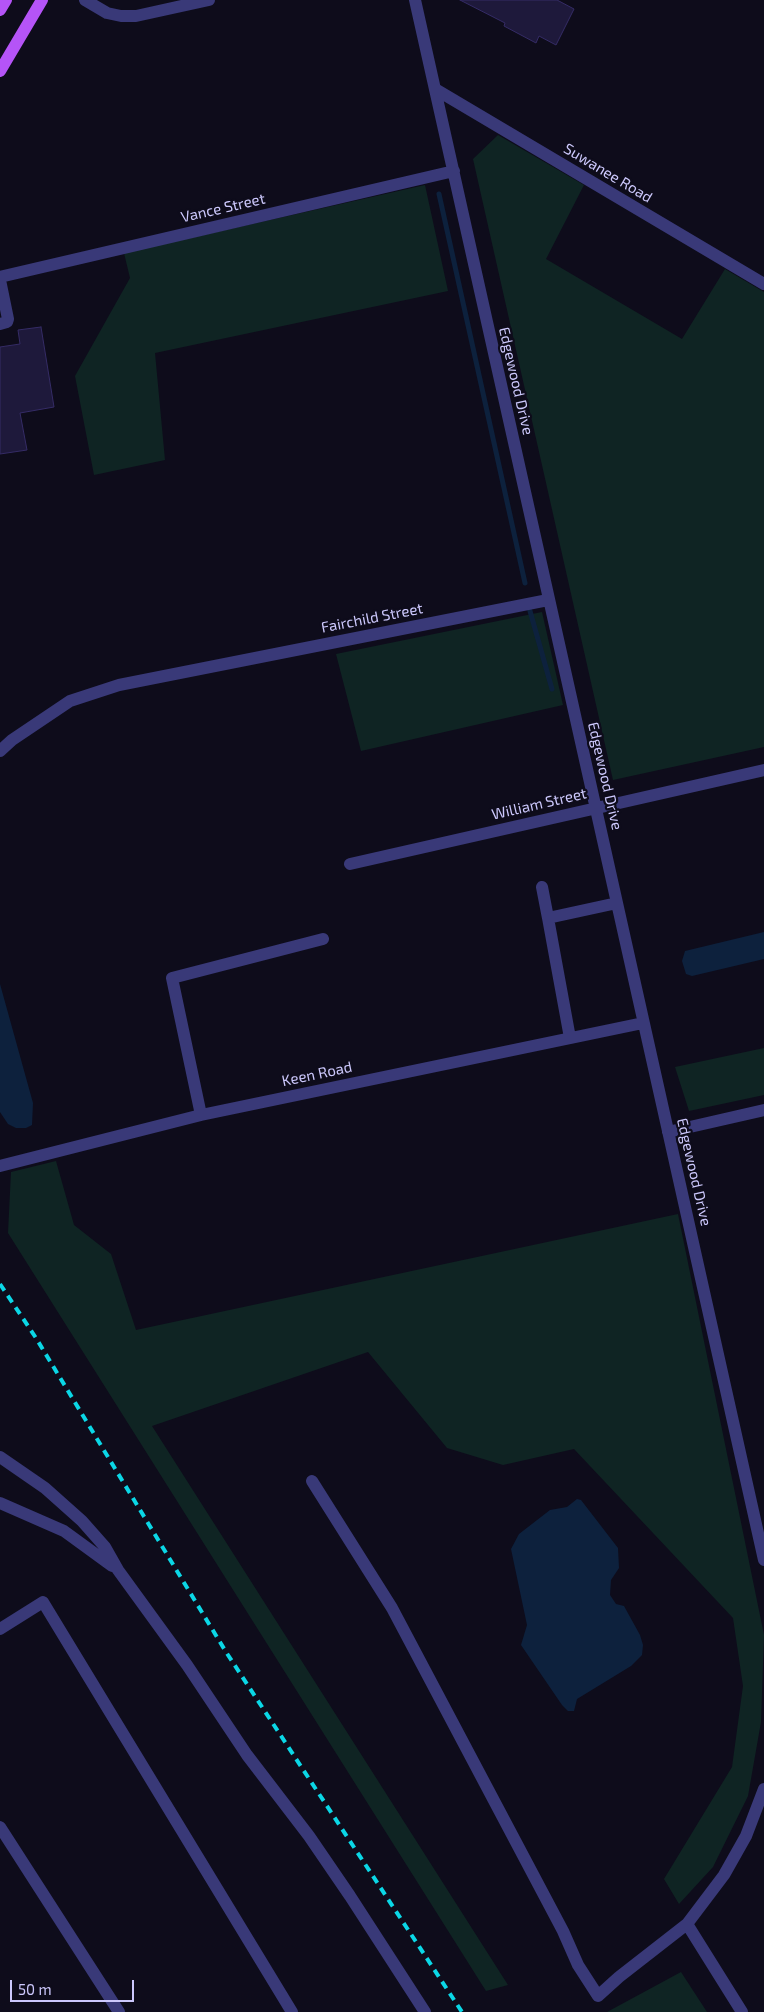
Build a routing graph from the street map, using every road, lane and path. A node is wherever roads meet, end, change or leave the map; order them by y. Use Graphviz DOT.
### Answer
graph roads {
  1 [pos="6,0"];
  2 [pos="42,0"];
  3 [pos="85,0"];
  4 [pos="209,0"];
  5 [pos="415,0"];
  6 [pos="189,2"];
  7 [pos="0,10"];
  8 [pos="0,71"];
  9 [pos="435,90"];
  10 [pos="454,171"];
  11 [pos="0,278"];
  12 [pos="764,284"];
  13 [pos="0,324"];
  14 [pos="548,600"];
  15 [pos="0,751"];
  16 [pos="764,770"];
  17 [pos="596,807"];
  18 [pos="350,864"];
  19 [pos="542,887"];
  20 [pos="617,903"];
  21 [pos="548,918"];
  22 [pos="323,939"];
  23 [pos="643,1023"];
  24 [pos="570,1038"];
  25 [pos="764,1110"];
  26 [pos="201,1115"];
  27 [pos="668,1132"];
  28 [pos="0,1166"];
  29 [pos="0,1457"];
  30 [pos="312,1481"];
  31 [pos="0,1502"];
  32 [pos="764,1560"];
  33 [pos="118,1570"];
  34 [pos="0,1629"];
  35 [pos="764,1789"];
  36 [pos="0,1827"];
  37 [pos="687,1924"];
  38 [pos="119,2012"];
  39 [pos="292,2012"];
  40 [pos="425,2012"];
  41 [pos="742,2012"];
  1 -- 7 [label="main road"];
  2 -- 8 [label="main road"];
  3 -- 6 [label="street"];
  4 -- 6 [label="street"];
  5 -- 9 [label="street, Edgewood Drive"];
  9 -- 10 [label="street, Edgewood Drive"];
  9 -- 12 [label="street, Suwanee Road"];
  10 -- 11 [label="street, Vance Street"];
  10 -- 14 [label="street, Edgewood Drive"];
  11 -- 13 [label="street"];
  14 -- 15 [label="street, Fairchild Street"];
  14 -- 17 [label="street, Edgewood Drive"];
  16 -- 17 [label="street, William Street"];
  17 -- 18 [label="street, William Street"];
  17 -- 20 [label="street, Edgewood Drive"];
  19 -- 21 [label="street"];
  20 -- 21 [label="street"];
  20 -- 23 [label="street, Edgewood Drive"];
  21 -- 24 [label="street"];
  22 -- 26 [label="street"];
  23 -- 24 [label="street, Keen Road"];
  23 -- 27 [label="street, Edgewood Drive"];
  24 -- 26 [label="street, Keen Road"];
  25 -- 27 [label="street"];
  26 -- 28 [label="street, Keen Road"];
  27 -- 32 [label="street, Edgewood Drive"];
  29 -- 33 [label="street"];
  30 -- 37 [label="street"];
  31 -- 33 [label="street"];
  33 -- 40 [label="street"];
  34 -- 39 [label="street"];
  35 -- 37 [label="street"];
  36 -- 38 [label="street"];
  37 -- 41 [label="street"];
}
